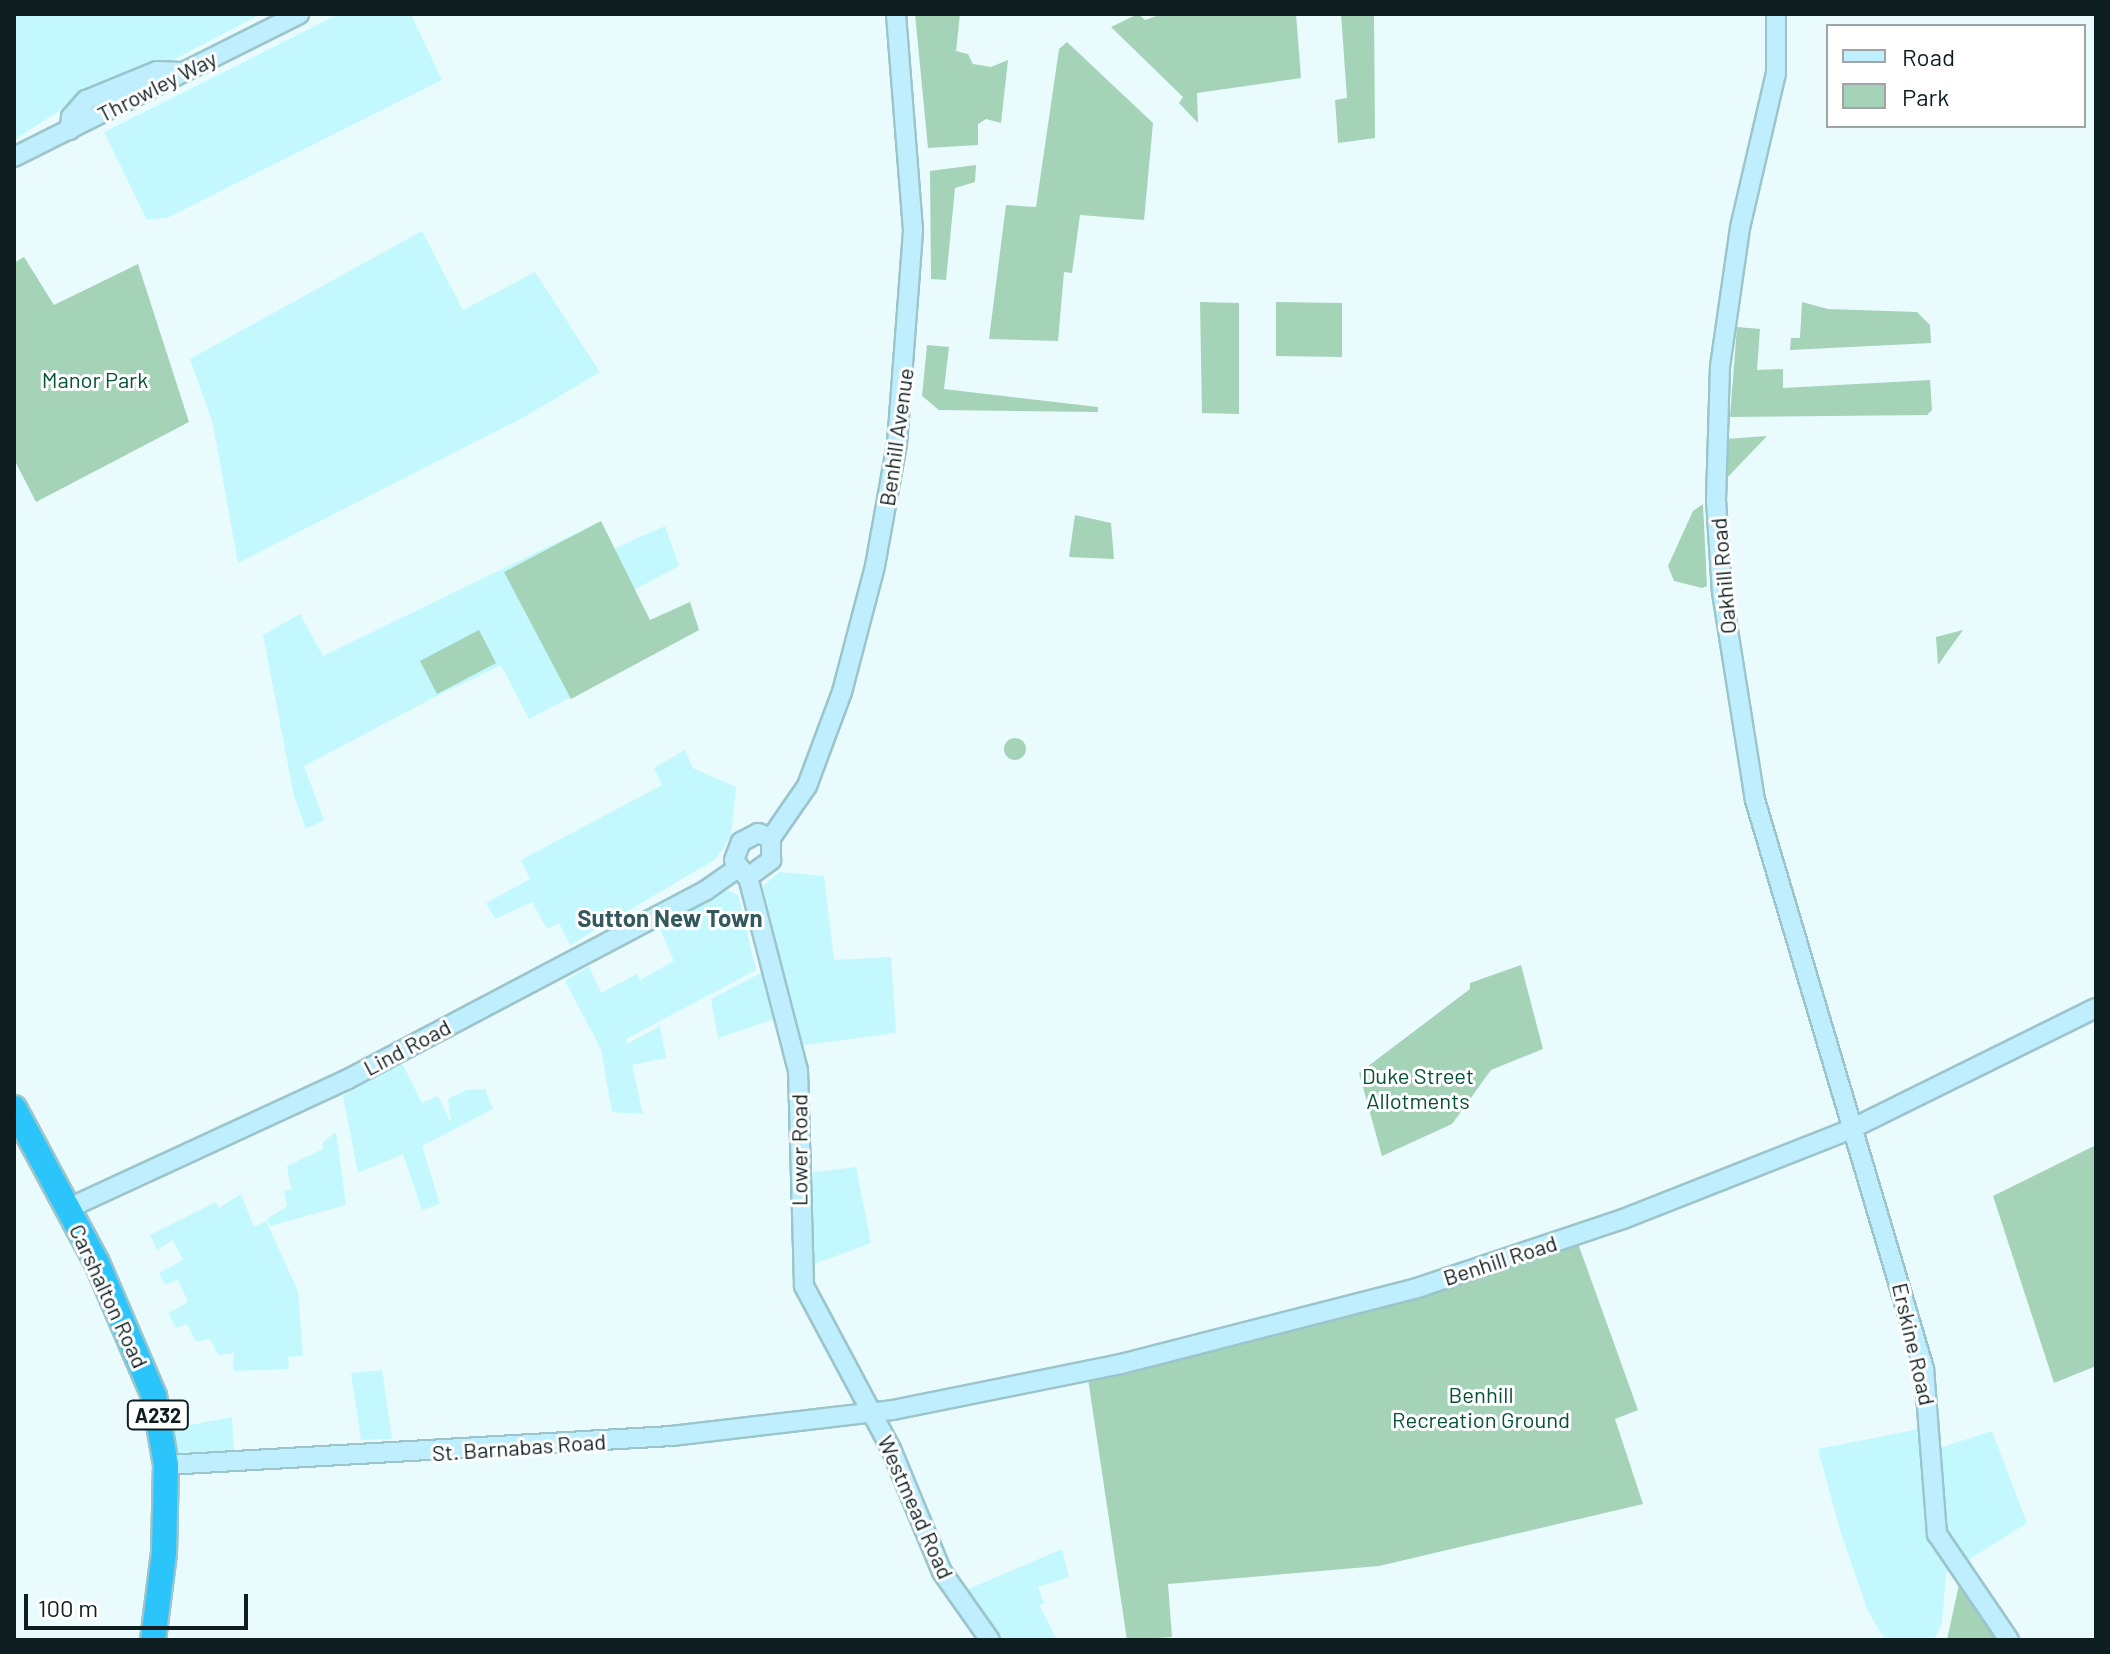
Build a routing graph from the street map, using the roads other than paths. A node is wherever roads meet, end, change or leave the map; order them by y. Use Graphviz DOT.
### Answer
graph roads {
  1 [pos="299,14"];
  2 [pos="896,14"];
  3 [pos="1776,14"];
  4 [pos="14,157"];
  5 [pos="771,838"];
  6 [pos="742,873"];
  7 [pos="2096,1008"];
  8 [pos="14,1108"];
  9 [pos="1849,1130"];
  10 [pos="69,1208"];
  11 [pos="871,1411"];
  12 [pos="166,1465"];
  13 [pos="153,1640"];
  14 [pos="990,1640"];
  15 [pos="2009,1640"];
  1 -- 4 [label="street, Throwley Way"];
  2 -- 5 [label="street, Benhill Avenue"];
  3 -- 9 [label="street, Oakhill Road"];
  5 -- 6 [label="street, Benhill Avenue"];
  5 -- 6 [label="street"];
  6 -- 10 [label="street, Lind Road"];
  6 -- 11 [label="street, Lower Road"];
  7 -- 9 [label="street, Benhill Road"];
  8 -- 10 [label="highway, Carshalton Road / A232"];
  9 -- 11 [label="street, Benhill Road"];
  9 -- 15 [label="street, Erskine Road"];
  10 -- 12 [label="highway, Carshalton Road / A232"];
  11 -- 12 [label="street, St. Barnabas Road"];
  11 -- 14 [label="street, Westmead Road"];
  12 -- 13 [label="highway, Carshalton Road / A232"];
}
